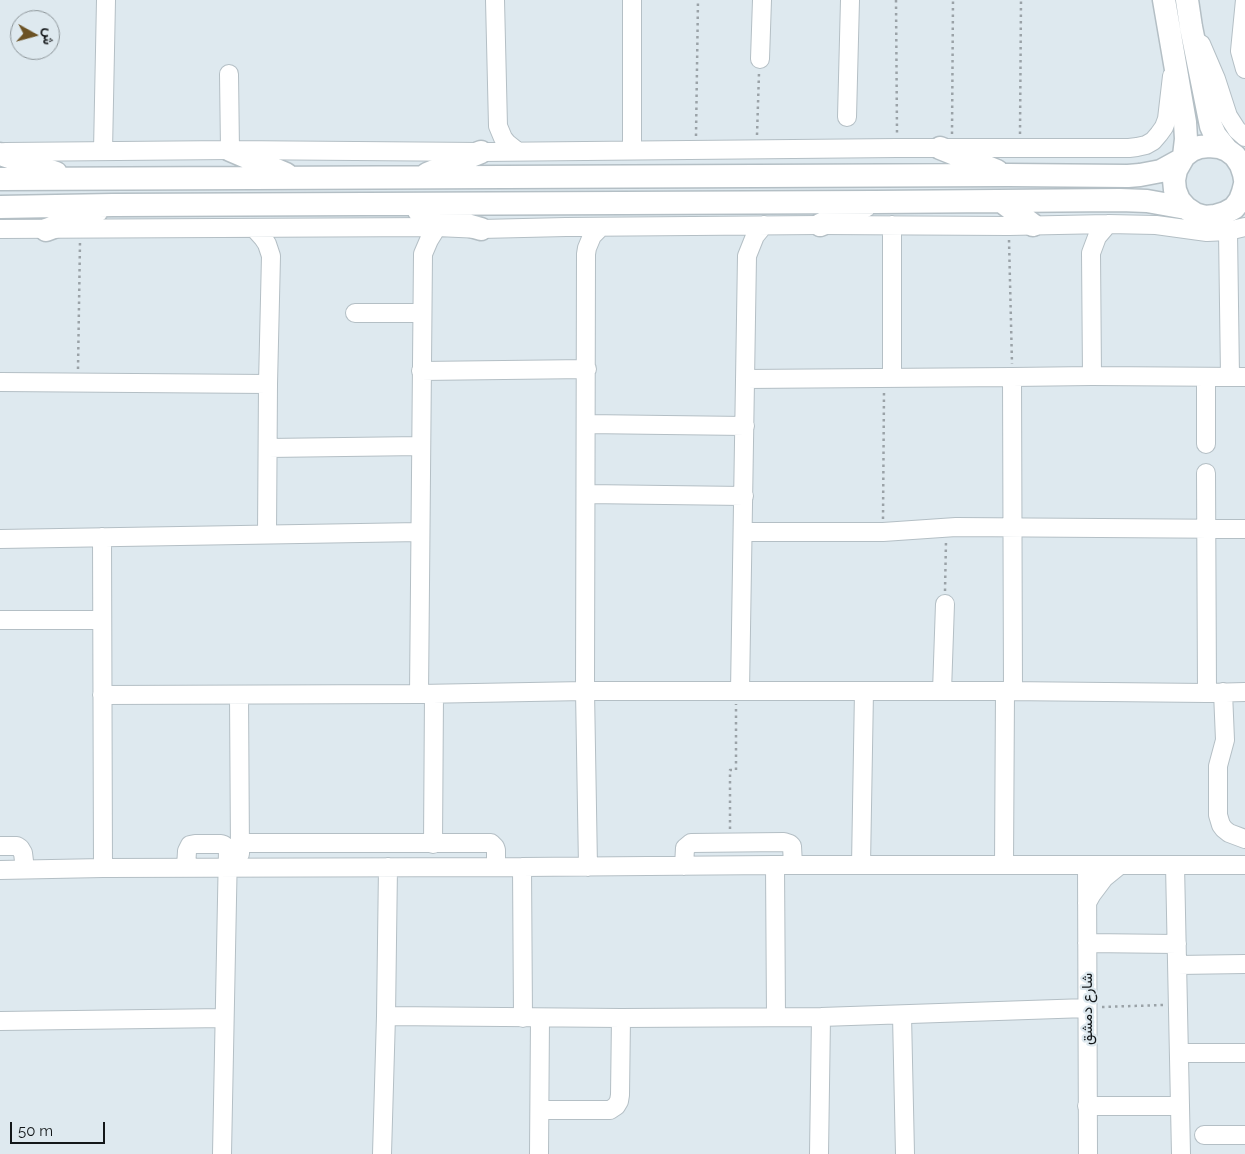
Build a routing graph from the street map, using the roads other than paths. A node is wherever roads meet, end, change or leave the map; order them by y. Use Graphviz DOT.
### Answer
graph roads {
  1 [pos="106,0"];
  2 [pos="495,0"];
  3 [pos="632,0"];
  4 [pos="762,0"];
  5 [pos="850,0"];
  6 [pos="1164,0"];
  7 [pos="1245,0"];
  8 [pos="1191,10"];
  9 [pos="1174,58"];
  10 [pos="760,59"];
  11 [pos="1245,69"];
  12 [pos="229,74"];
  13 [pos="848,117"];
  14 [pos="497,120"];
  15 [pos="946,148"];
  16 [pos="230,150"];
  17 [pos="632,150"];
  18 [pos="103,151"];
  19 [pos="517,151"];
  20 [pos="482,152"];
  21 [pos="0,153"];
  22 [pos="1183,158"];
  23 [pos="1241,164"];
  24 [pos="1008,175"];
  25 [pos="416,178"];
  26 [pos="0,179"];
  27 [pos="73,179"];
  28 [pos="296,179"];
  29 [pos="875,202"];
  30 [pos="1001,202"];
  31 [pos="394,204"];
  32 [pos="113,205"];
  33 [pos="1239,206"];
  34 [pos="0,207"];
  35 [pos="1186,208"];
  36 [pos="1108,224"];
  37 [pos="764,225"];
  38 [pos="820,225"];
  39 [pos="892,225"];
  40 [pos="1033,225"];
  41 [pos="1072,225"];
  42 [pos="726,226"];
  43 [pos="566,227"];
  44 [pos="601,227"];
  45 [pos="1245,227"];
  46 [pos="254,228"];
  47 [pos="288,228"];
  48 [pos="411,228"];
  49 [pos="437,228"];
  50 [pos="481,229"];
  51 [pos="0,230"];
  52 [pos="46,230"];
  53 [pos="1228,231"];
  54 [pos="1091,252"];
  55 [pos="423,254"];
  56 [pos="586,254"];
  57 [pos="271,256"];
  58 [pos="747,256"];
  59 [pos="355,313"];
  60 [pos="422,313"];
  61 [pos="586,369"];
  62 [pos="421,371"];
  63 [pos="1092,376"];
  64 [pos="1206,377"];
  65 [pos="1237,377"];
  66 [pos="888,378"];
  67 [pos="1012,378"];
  68 [pos="745,379"];
  69 [pos="0,382"];
  70 [pos="268,384"];
  71 [pos="586,424"];
  72 [pos="745,426"];
  73 [pos="1206,444"];
  74 [pos="421,446"];
  75 [pos="268,448"];
  76 [pos="1206,473"];
  77 [pos="586,494"];
  78 [pos="744,496"];
  79 [pos="1012,528"];
  80 [pos="1207,528"];
  81 [pos="1245,528"];
  82 [pos="420,532"];
  83 [pos="743,532"];
  84 [pos="268,534"];
  85 [pos="102,537"];
  86 [pos="0,539"];
  87 [pos="945,604"];
  88 [pos="0,620"];
  89 [pos="102,620"];
  90 [pos="864,690"];
  91 [pos="942,690"];
  92 [pos="585,691"];
  93 [pos="738,691"];
  94 [pos="1009,691"];
  95 [pos="1215,692"];
  96 [pos="1245,692"];
  97 [pos="426,694"];
  98 [pos="239,695"];
  99 [pos="102,696"];
  100 [pos="1245,839"];
  101 [pos="240,843"];
  102 [pos="363,844"];
  103 [pos="433,844"];
  104 [pos="0,846"];
  105 [pos="1004,864"];
  106 [pos="1175,864"];
  107 [pos="775,865"];
  108 [pos="793,865"];
  109 [pos="861,865"];
  110 [pos="1052,865"];
  111 [pos="1087,865"];
  112 [pos="1120,865"];
  113 [pos="1245,865"];
  114 [pos="684,866"];
  115 [pos="362,867"];
  116 [pos="388,867"];
  117 [pos="496,867"];
  118 [pos="522,867"];
  119 [pos="588,867"];
  120 [pos="103,868"];
  121 [pos="186,868"];
  122 [pos="234,868"];
  123 [pos="0,870"];
  124 [pos="25,870"];
  125 [pos="1087,903"];
  126 [pos="1087,943"];
  127 [pos="1177,944"];
  128 [pos="1245,964"];
  129 [pos="1178,965"];
  130 [pos="1087,1008"];
  131 [pos="902,1015"];
  132 [pos="386,1016"];
  133 [pos="776,1017"];
  134 [pos="821,1017"];
  135 [pos="224,1018"];
  136 [pos="522,1018"];
  137 [pos="540,1018"];
  138 [pos="621,1018"];
  139 [pos="0,1020"];
  140 [pos="1180,1053"];
  141 [pos="1245,1053"];
  142 [pos="1087,1106"];
  143 [pos="1180,1106"];
  144 [pos="540,1110"];
  145 [pos="1204,1135"];
  146 [pos="1245,1135"];
  147 [pos="222,1154"];
  148 [pos="382,1154"];
  149 [pos="539,1154"];
  150 [pos="819,1154"];
  151 [pos="905,1154"];
  152 [pos="1088,1154"];
  153 [pos="1181,1154"];
  1 -- 18 [label="street"];
  2 -- 14 [label="street"];
  3 -- 17 [label="street"];
  4 -- 10 [label="street"];
  5 -- 13 [label="street"];
  6 -- 9 [label="main road"];
  7 -- 11 [label="street"];
  8 -- 23 [label="main road"];
  9 -- 15 [label="street"];
  9 -- 22 [label="main road"];
  12 -- 16 [label="street"];
  14 -- 19 [label="street"];
  14 -- 20 [label="street"];
  15 -- 17 [label="street"];
  15 -- 24 [label="main road"];
  16 -- 18 [label="street"];
  16 -- 20 [label="street"];
  16 -- 28 [label="main road"];
  17 -- 19 [label="street"];
  18 -- 21 [label="street"];
  19 -- 20 [label="street"];
  20 -- 25 [label="main road"];
  21 -- 27 [label="main road"];
  22 -- 23 [label="main road"];
  22 -- 24 [label="main road"];
  22 -- 35 [label="main road"];
  23 -- 33 [label="main road"];
  24 -- 25 [label="main road"];
  25 -- 28 [label="main road"];
  26 -- 27 [label="main road"];
  27 -- 28 [label="main road"];
  29 -- 30 [label="main road"];
  29 -- 31 [label="main road"];
  29 -- 38 [label="main road"];
  30 -- 35 [label="main road"];
  30 -- 40 [label="main road"];
  31 -- 32 [label="main road"];
  31 -- 50 [label="main road"];
  32 -- 34 [label="main road"];
  32 -- 52 [label="main road"];
  33 -- 35 [label="main road"];
  36 -- 41 [label="street"];
  36 -- 53 [label="street"];
  36 -- 54 [label="street"];
  37 -- 38 [label="street"];
  37 -- 42 [label="street"];
  37 -- 58 [label="street"];
  38 -- 39 [label="street"];
  39 -- 40 [label="street"];
  39 -- 66 [label="street"];
  40 -- 41 [label="street"];
  41 -- 54 [label="street"];
  42 -- 44 [label="street"];
  42 -- 58 [label="street"];
  43 -- 44 [label="street"];
  43 -- 50 [label="street"];
  43 -- 56 [label="street"];
  44 -- 56 [label="street"];
  45 -- 53 [label="street"];
  46 -- 47 [label="street"];
  46 -- 52 [label="street"];
  46 -- 57 [label="street"];
  47 -- 48 [label="street"];
  47 -- 57 [label="street"];
  48 -- 49 [label="street"];
  48 -- 55 [label="street"];
  49 -- 50 [label="street"];
  49 -- 55 [label="street"];
  51 -- 52 [label="street"];
  53 -- 65 [label="street"];
  54 -- 63 [label="street"];
  55 -- 60 [label="street"];
  56 -- 61 [label="street"];
  57 -- 70 [label="street"];
  58 -- 68 [label="street"];
  59 -- 60 [label="street"];
  60 -- 62 [label="street"];
  61 -- 62 [label="street"];
  61 -- 71 [label="street"];
  62 -- 74 [label="street"];
  63 -- 64 [label="street"];
  63 -- 67 [label="street"];
  64 -- 65 [label="street"];
  64 -- 73 [label="street"];
  66 -- 67 [label="street"];
  66 -- 68 [label="street"];
  67 -- 79 [label="street"];
  68 -- 72 [label="street"];
  69 -- 70 [label="street"];
  70 -- 75 [label="street"];
  71 -- 72 [label="street"];
  71 -- 77 [label="street"];
  72 -- 78 [label="street"];
  74 -- 75 [label="street"];
  74 -- 82 [label="street"];
  75 -- 84 [label="street"];
  76 -- 80 [label="street"];
  77 -- 78 [label="street"];
  77 -- 92 [label="street"];
  78 -- 83 [label="street"];
  79 -- 80 [label="street"];
  79 -- 83 [label="street"];
  79 -- 94 [label="street"];
  80 -- 81 [label="street"];
  80 -- 95 [label="street"];
  82 -- 84 [label="street"];
  82 -- 97 [label="street"];
  83 -- 93 [label="street"];
  84 -- 85 [label="street"];
  85 -- 86 [label="street"];
  85 -- 89 [label="street"];
  87 -- 91 [label="street"];
  88 -- 89 [label="street"];
  89 -- 99 [label="street"];
  90 -- 91 [label="street"];
  90 -- 93 [label="street"];
  90 -- 109 [label="street"];
  91 -- 94 [label="street"];
  92 -- 93 [label="street"];
  92 -- 97 [label="street"];
  92 -- 119 [label="street"];
  94 -- 95 [label="street"];
  94 -- 105 [label="street"];
  95 -- 96 [label="street"];
  95 -- 100 [label="street"];
  97 -- 98 [label="street"];
  97 -- 103 [label="street"];
  98 -- 99 [label="street"];
  98 -- 101 [label="street"];
  99 -- 120 [label="street"];
  101 -- 102 [label="street"];
  101 -- 122 [label="street"];
  102 -- 103 [label="street"];
  102 -- 115 [label="street"];
  103 -- 117 [label="street"];
  104 -- 124 [label="street"];
  105 -- 109 [label="street"];
  105 -- 110 [label="street"];
  106 -- 112 [label="street"];
  106 -- 113 [label="street"];
  106 -- 127 [label="street"];
  107 -- 108 [label="street"];
  107 -- 114 [label="street"];
  107 -- 133 [label="street"];
  108 -- 109 [label="street"];
  108 -- 114 [label="street"];
  110 -- 111 [label="street"];
  110 -- 125 [label="street"];
  111 -- 112 [label="street"];
  111 -- 125 [label="street, شارع دمشق"];
  112 -- 125 [label="street"];
  114 -- 119 [label="street"];
  115 -- 116 [label="street"];
  115 -- 122 [label="street"];
  116 -- 117 [label="street"];
  116 -- 132 [label="street"];
  117 -- 118 [label="street"];
  118 -- 119 [label="street"];
  118 -- 136 [label="street"];
  120 -- 121 [label="street"];
  120 -- 124 [label="street"];
  121 -- 122 [label="street"];
  121 -- 122 [label="street"];
  122 -- 135 [label="street"];
  123 -- 124 [label="street"];
  125 -- 126 [label="street, شارع دمشق"];
  126 -- 127 [label="street"];
  126 -- 130 [label="street, شارع دمشق"];
  127 -- 129 [label="street"];
  128 -- 129 [label="street"];
  129 -- 140 [label="street"];
  130 -- 131 [label="street"];
  130 -- 142 [label="street, شارع دمشق"];
  131 -- 134 [label="street"];
  131 -- 151 [label="street"];
  132 -- 136 [label="street"];
  132 -- 148 [label="street"];
  133 -- 134 [label="street"];
  133 -- 138 [label="street"];
  134 -- 150 [label="street"];
  135 -- 139 [label="street"];
  135 -- 147 [label="street"];
  136 -- 137 [label="street"];
  137 -- 138 [label="street"];
  137 -- 144 [label="street"];
  138 -- 144 [label="street"];
  140 -- 141 [label="street"];
  140 -- 143 [label="street"];
  142 -- 143 [label="street"];
  142 -- 152 [label="street, شارع دمشق"];
  143 -- 153 [label="street"];
  144 -- 149 [label="street"];
  145 -- 146 [label="street"];
}
